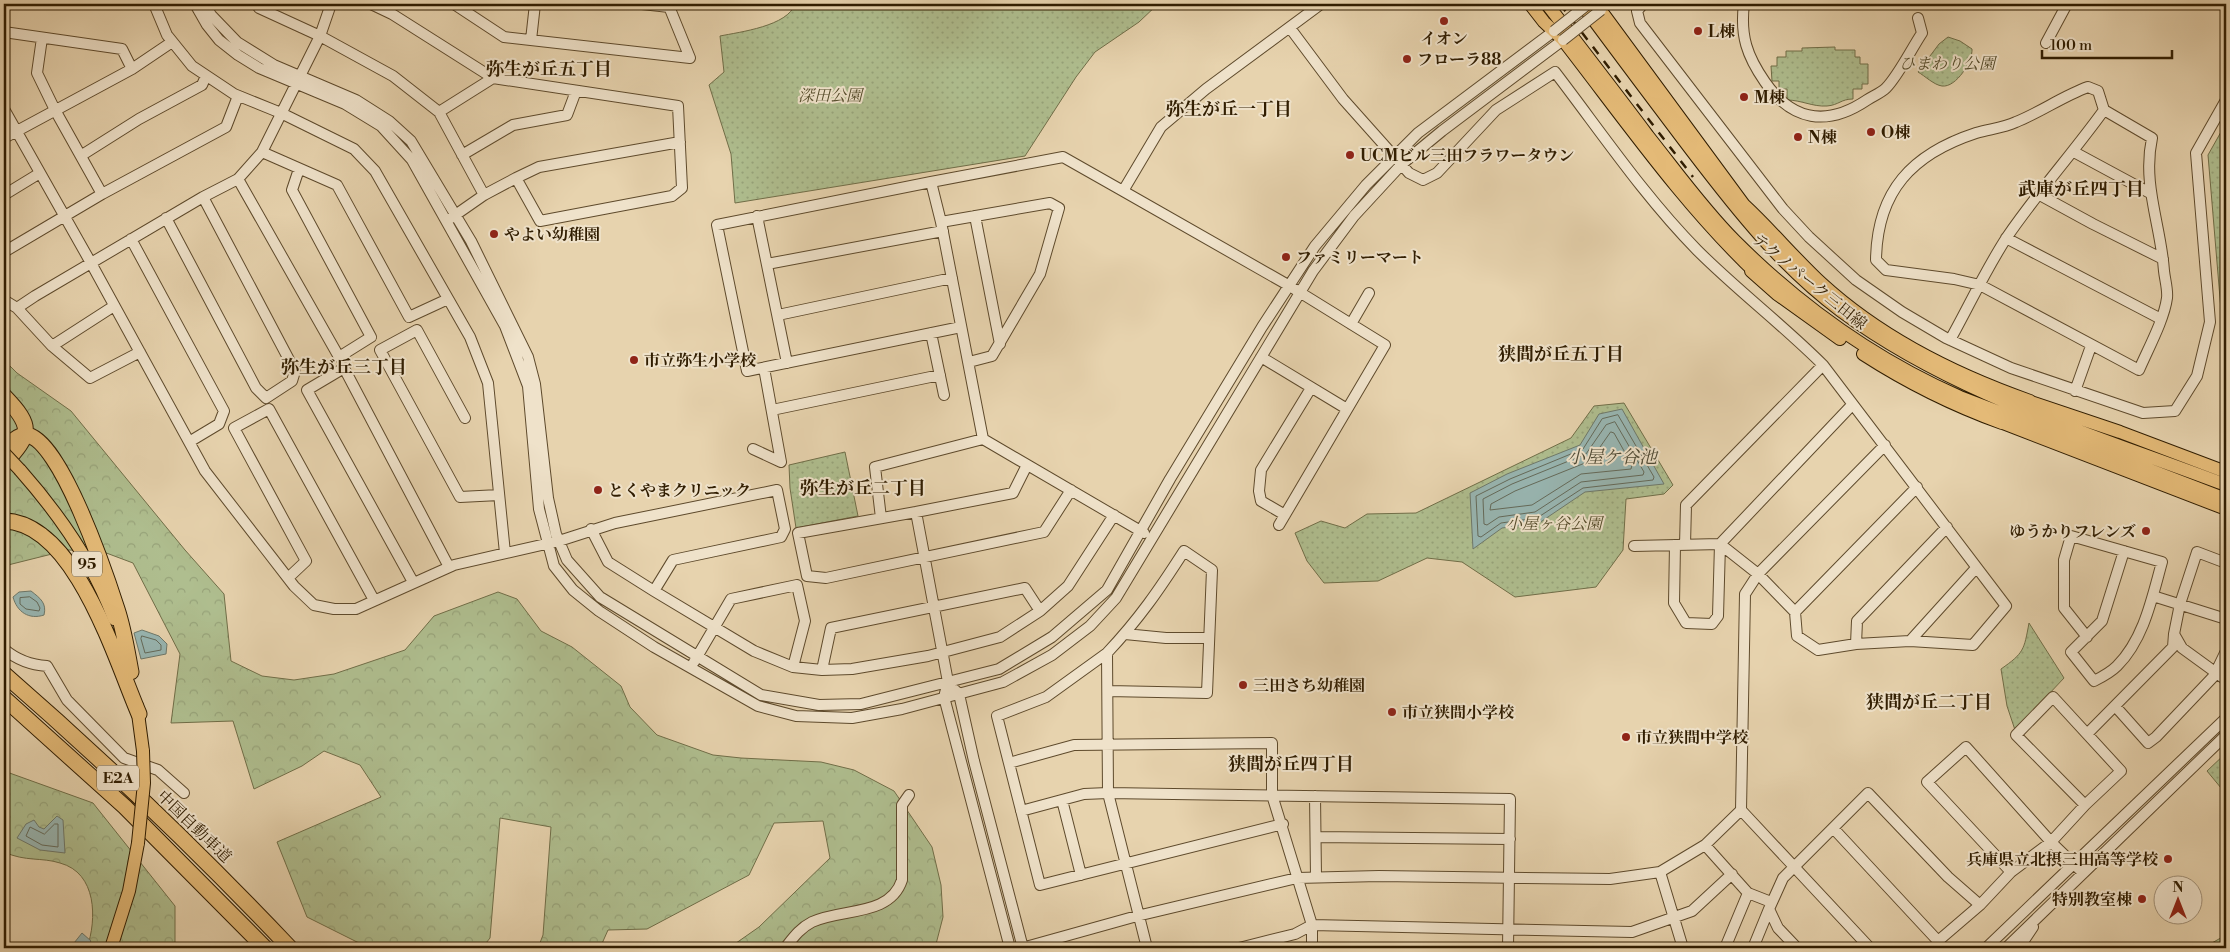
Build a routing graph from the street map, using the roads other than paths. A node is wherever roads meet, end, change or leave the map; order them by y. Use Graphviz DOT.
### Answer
graph roads {
  1 [pos="154,4"];
  2 [pos="195,4"];
  3 [pos="205,4"];
  4 [pos="256,4"];
  5 [pos="331,4"];
  6 [pos="371,4"];
  7 [pos="454,4"];
  8 [pos="535,4"];
  9 [pos="642,4"];
  10 [pos="1321,4"];
  11 [pos="1530,4"];
  12 [pos="1547,4"];
  13 [pos="1582,4"];
  14 [pos="1588,4"];
  15 [pos="1643,4"];
  16 [pos="1744,4"];
  17 [pos="2067,4"];
  18 [pos="668,5"];
  19 [pos="1602,6"];
  20 [pos="1918,18"];
  21 [pos="1290,28"];
  22 [pos="4,32"];
  23 [pos="320,36"];
  24 [pos="1559,36"];
  25 [pos="42,38"];
  26 [pos="531,40"];
  27 [pos="172,42"];
  28 [pos="2046,43"];
  29 [pos="132,69"];
  30 [pos="206,76"];
  31 [pos="493,78"];
  32 [pos="298,80"];
  33 [pos="576,91"];
  34 [pos="238,96"];
  35 [pos="2226,100"];
  36 [pos="4,109"];
  37 [pos="55,110"];
  38 [pos="2104,110"];
  39 [pos="439,112"];
  40 [pos="281,113"];
  41 [pos="16,131"];
  42 [pos="4,138"];
  43 [pos="680,142"];
  44 [pos="262,152"];
  45 [pos="2074,152"];
  46 [pos="82,155"];
  47 [pos="462,155"];
  48 [pos="1398,161"];
  49 [pos="299,169"];
  50 [pos="40,174"];
  51 [pos="516,178"];
  52 [pos="238,179"];
  53 [pos="931,182"];
  54 [pos="1123,191"];
  55 [pos="2150,193"];
  56 [pos="102,194"];
  57 [pos="2038,194"];
  58 [pos="4,195"];
  59 [pos="484,195"];
  60 [pos="203,197"];
  61 [pos="1744,205"];
  62 [pos="65,216"];
  63 [pos="757,216"];
  64 [pos="975,216"];
  65 [pos="166,218"];
  66 [pos="451,218"];
  67 [pos="942,227"];
  68 [pos="2006,238"];
  69 [pos="131,239"];
  70 [pos="1723,242"];
  71 [pos="4,252"];
  72 [pos="2164,259"];
  73 [pos="91,263"];
  74 [pos="767,264"];
  75 [pos="1792,268"];
  76 [pos="952,278"];
  77 [pos="1288,285"];
  78 [pos="1980,285"];
  79 [pos="1299,293"];
  80 [pos="1369,293"];
  81 [pos="448,299"];
  82 [pos="4,300"];
  83 [pos="114,306"];
  84 [pos="17,308"];
  85 [pos="778,315"];
  86 [pos="2161,318"];
  87 [pos="1831,323"];
  88 [pos="1351,324"];
  89 [pos="962,327"];
  90 [pos="931,334"];
  91 [pos="1950,340"];
  92 [pos="1000,344"];
  93 [pos="52,346"];
  94 [pos="2091,346"];
  95 [pos="140,352"];
  96 [pos="1261,357"];
  97 [pos="969,362"];
  98 [pos="787,363"];
  99 [pos="1823,365"];
  100 [pos="764,368"];
  101 [pos="940,375"];
  102 [pos="1931,384"];
  103 [pos="1311,388"];
  104 [pos="1973,389"];
  105 [pos="2074,391"];
  106 [pos="944,395"];
  107 [pos="4,396"];
  108 [pos="2030,401"];
  109 [pos="1852,405"];
  110 [pos="1347,409"];
  111 [pos="772,410"];
  112 [pos="465,418"];
  113 [pos="2002,423"];
  114 [pos="982,434"];
  115 [pos="26,435"];
  116 [pos="189,442"];
  117 [pos="1885,445"];
  118 [pos="4,449"];
  119 [pos="753,449"];
  120 [pos="4,453"];
  121 [pos="4,464"];
  122 [pos="1027,465"];
  123 [pos="2226,472"];
  124 [pos="2226,485"];
  125 [pos="1917,487"];
  126 [pos="1071,490"];
  127 [pos="499,495"];
  128 [pos="2226,499"];
  129 [pos="2226,509"];
  130 [pos="916,512"];
  131 [pos="1114,515"];
  132 [pos="1285,515"];
  133 [pos="881,518"];
  134 [pos="4,521"];
  135 [pos="1279,525"];
  136 [pos="1948,527"];
  137 [pos="1142,528"];
  138 [pos="591,529"];
  139 [pos="1153,535"];
  140 [pos="559,541"];
  141 [pos="546,544"];
  142 [pos="1720,544"];
  143 [pos="1680,545"];
  144 [pos="1634,546"];
  145 [pos="2124,551"];
  146 [pos="505,553"];
  147 [pos="924,556"];
  148 [pos="2226,563"];
  149 [pos="449,567"];
  150 [pos="1976,568"];
  151 [pos="1758,574"];
  152 [pos="288,578"];
  153 [pos="413,582"];
  154 [pos="654,592"];
  155 [pos="2153,596"];
  156 [pos="374,600"];
  157 [pos="2180,604"];
  158 [pos="932,606"];
  159 [pos="1040,610"];
  160 [pos="1795,612"];
  161 [pos="2226,619"];
  162 [pos="714,627"];
  163 [pos="1125,634"];
  164 [pos="2174,634"];
  165 [pos="2087,637"];
  166 [pos="1209,638"];
  167 [pos="1910,641"];
  168 [pos="1856,644"];
  169 [pos="4,649"];
  170 [pos="2226,651"];
  171 [pos="942,652"];
  172 [pos="1108,653"];
  173 [pos="697,657"];
  174 [pos="793,667"];
  175 [pos="691,668"];
  176 [pos="822,670"];
  177 [pos="130,672"];
  178 [pos="2216,672"];
  179 [pos="4,674"];
  180 [pos="2226,680"];
  181 [pos="948,682"];
  182 [pos="1108,691"];
  183 [pos="959,694"];
  184 [pos="4,698"];
  185 [pos="944,698"];
  186 [pos="2115,706"];
  187 [pos="139,714"];
  188 [pos="2226,718"];
  189 [pos="2088,734"];
  190 [pos="2226,735"];
  191 [pos="1108,744"];
  192 [pos="1009,763"];
  193 [pos="184,793"];
  194 [pos="1108,793"];
  195 [pos="909,795"];
  196 [pos="1272,795"];
  197 [pos="1316,796"];
  198 [pos="1062,800"];
  199 [pos="2085,805"];
  200 [pos="1741,810"];
  201 [pos="1021,811"];
  202 [pos="1283,824"];
  203 [pos="1833,828"];
  204 [pos="1316,837"];
  205 [pos="1510,839"];
  206 [pos="2051,842"];
  207 [pos="1705,845"];
  208 [pos="1125,864"];
  209 [pos="2075,865"];
  210 [pos="1794,867"];
  211 [pos="1660,872"];
  212 [pos="2012,872"];
  213 [pos="2083,873"];
  214 [pos="1732,874"];
  215 [pos="1080,875"];
  216 [pos="1316,877"];
  217 [pos="1297,878"];
  218 [pos="1509,878"];
  219 [pos="1748,893"];
  220 [pos="1770,905"];
  221 [pos="1980,905"];
  222 [pos="2045,910"];
  223 [pos="1137,916"];
  224 [pos="1674,918"];
  225 [pos="1312,925"];
  226 [pos="1508,929"];
  227 [pos="260,943"];
  228 [pos="110,948"];
  229 [pos="290,948"];
  230 [pos="784,948"];
  231 [pos="1010,948"];
  232 [pos="1023,948"];
  233 [pos="1147,948"];
  234 [pos="1239,948"];
  235 [pos="1312,948"];
  236 [pos="1508,948"];
  237 [pos="1683,948"];
  238 [pos="1725,948"];
  239 [pos="1753,948"];
  240 [pos="1797,948"];
  241 [pos="1870,948"];
  242 [pos="1986,948"];
  243 [pos="2006,948"];
  244 [pos="2019,948"];
  1 -- 27 [label="street"];
  2 -- 32 [label="street"];
  3 -- 32 [label="street"];
  4 -- 23 [label="street"];
  5 -- 23 [label="street"];
  6 -- 31 [label="street"];
  7 -- 26 [label="street"];
  8 -- 26 [label="street"];
  9 -- 18 [label="street"];
  10 -- 21 [label="street"];
  11 -- 24 [label="main road"];
  12 -- 87 [label="main road, テクノパーク三田線"];
  13 -- 75 [label="main road, テクノパーク三田線"];
  14 -- 24 [label="street, bridge"];
  15 -- 91 [label="street"];
  16 -- 20 [label="street"];
  17 -- 28 [label="street"];
  18 -- 26 [label="street"];
  19 -- 24 [label="street, bridge"];
  19 -- 61 [label="main road"];
  21 -- 48 [label="street"];
  21 -- 54 [label="street"];
  22 -- 25 [label="street"];
  23 -- 32 [label="street"];
  23 -- 39 [label="street"];
  24 -- 48 [label="street"];
  24 -- 70 [label="main road"];
  25 -- 29 [label="street"];
  25 -- 37 [label="street"];
  27 -- 29 [label="street"];
  27 -- 30 [label="street"];
  29 -- 37 [label="street"];
  30 -- 34 [label="street"];
  30 -- 46 [label="street"];
  31 -- 33 [label="street"];
  31 -- 39 [label="street"];
  32 -- 40 [label="street"];
  32 -- 66 [label="street"];
  33 -- 43 [label="street"];
  33 -- 47 [label="street"];
  34 -- 40 [label="street"];
  34 -- 56 [label="street"];
  35 -- 105 [label="street"];
  36 -- 41 [label="street"];
  37 -- 41 [label="street"];
  37 -- 46 [label="street"];
  38 -- 45 [label="street"];
  38 -- 55 [label="street"];
  38 -- 78 [label="street"];
  39 -- 47 [label="street"];
  40 -- 44 [label="street"];
  40 -- 81 [label="street"];
  41 -- 42 [label="street"];
  41 -- 50 [label="street"];
  43 -- 51 [label="street"];
  43 -- 51 [label="street"];
  44 -- 49 [label="street"];
  44 -- 52 [label="street"];
  45 -- 55 [label="street"];
  45 -- 57 [label="street"];
  46 -- 56 [label="street"];
  47 -- 59 [label="street"];
  48 -- 77 [label="street"];
  48 -- 79 [label="street"];
  48 -- 99 [label="street"];
  49 -- 52 [label="street"];
  49 -- 81 [label="street"];
  50 -- 58 [label="street"];
  50 -- 62 [label="street"];
  51 -- 59 [label="street"];
  52 -- 60 [label="street"];
  53 -- 54 [label="street"];
  53 -- 63 [label="street"];
  53 -- 67 [label="street"];
  54 -- 77 [label="street"];
  55 -- 72 [label="street"];
  56 -- 62 [label="street"];
  57 -- 68 [label="street"];
  57 -- 72 [label="street"];
  59 -- 66 [label="street"];
  60 -- 65 [label="street"];
  60 -- 65 [label="street"];
  61 -- 75 [label="main road"];
  61 -- 108 [label="main road"];
  62 -- 71 [label="street"];
  62 -- 73 [label="street"];
  63 -- 74 [label="street"];
  63 -- 100 [label="street"];
  64 -- 67 [label="street"];
  64 -- 92 [label="street"];
  64 -- 92 [label="street"];
  65 -- 69 [label="street"];
  66 -- 140 [label="street"];
  66 -- 141 [label="street"];
  67 -- 74 [label="street"];
  67 -- 76 [label="street"];
  68 -- 78 [label="street"];
  68 -- 86 [label="street"];
  69 -- 73 [label="street"];
  69 -- 116 [label="street"];
  70 -- 87 [label="main road"];
  70 -- 113 [label="main road"];
  72 -- 86 [label="street"];
  73 -- 83 [label="street"];
  73 -- 84 [label="street"];
  74 -- 85 [label="street"];
  75 -- 104 [label="main road, テクノパーク三田線"];
  76 -- 85 [label="street"];
  76 -- 89 [label="street"];
  77 -- 79 [label="street"];
  77 -- 137 [label="street"];
  78 -- 91 [label="street"];
  78 -- 94 [label="street"];
  79 -- 88 [label="street"];
  79 -- 96 [label="street"];
  80 -- 88 [label="street"];
  81 -- 127 [label="street"];
  82 -- 84 [label="street"];
  83 -- 93 [label="street"];
  83 -- 95 [label="street"];
  84 -- 93 [label="street"];
  85 -- 98 [label="street"];
  86 -- 94 [label="street"];
  87 -- 102 [label="main road, テクノパーク三田線"];
  88 -- 110 [label="street"];
  89 -- 90 [label="street"];
  89 -- 97 [label="street"];
  90 -- 98 [label="street"];
  90 -- 101 [label="street"];
  91 -- 105 [label="street"];
  92 -- 97 [label="street"];
  93 -- 95 [label="street"];
  94 -- 105 [label="street"];
  95 -- 116 [label="street"];
  96 -- 103 [label="street"];
  96 -- 139 [label="street"];
  97 -- 114 [label="street"];
  98 -- 100 [label="street"];
  99 -- 109 [label="street"];
  99 -- 143 [label="street"];
  100 -- 111 [label="street"];
  101 -- 106 [label="street"];
  101 -- 111 [label="street"];
  102 -- 113 [label="main road"];
  102 -- 128 [label="main road, テクノパーク三田線"];
  103 -- 110 [label="street"];
  103 -- 132 [label="street"];
  104 -- 108 [label="main road"];
  104 -- 124 [label="main road, テクノパーク三田線"];
  107 -- 115 [label="highway"];
  108 -- 123 [label="main road"];
  109 -- 117 [label="street"];
  109 -- 142 [label="street"];
  110 -- 132 [label="street"];
  111 -- 119 [label="street"];
  112 -- 127 [label="street"];
  113 -- 129 [label="main road"];
  114 -- 122 [label="street"];
  114 -- 133 [label="street"];
  115 -- 118 [label="highway"];
  115 -- 121 [label="highway"];
  115 -- 177 [label="highway"];
  116 -- 152 [label="street"];
  117 -- 125 [label="street"];
  117 -- 151 [label="street"];
  120 -- 177 [label="main road, 95, bridge"];
  122 -- 126 [label="street"];
  122 -- 130 [label="street"];
  125 -- 136 [label="street"];
  125 -- 160 [label="street"];
  126 -- 131 [label="street"];
  126 -- 147 [label="street"];
  127 -- 146 [label="street"];
  130 -- 133 [label="street"];
  130 -- 147 [label="street"];
  131 -- 137 [label="street"];
  131 -- 159 [label="street"];
  132 -- 135 [label="street"];
  133 -- 147 [label="street"];
  134 -- 187 [label="highway"];
  136 -- 150 [label="street"];
  136 -- 168 [label="street"];
  137 -- 139 [label="street"];
  137 -- 181 [label="street"];
  138 -- 140 [label="street"];
  138 -- 154 [label="street"];
  138 -- 154 [label="street"];
  139 -- 183 [label="street"];
  140 -- 141 [label="street"];
  140 -- 173 [label="street"];
  141 -- 146 [label="street"];
  141 -- 175 [label="street"];
  142 -- 143 [label="street"];
  142 -- 143 [label="street"];
  142 -- 151 [label="street"];
  143 -- 144 [label="street"];
  145 -- 155 [label="street"];
  145 -- 165 [label="street"];
  145 -- 165 [label="street"];
  146 -- 149 [label="street"];
  147 -- 158 [label="street"];
  148 -- 157 [label="street"];
  149 -- 153 [label="street"];
  149 -- 153 [label="street"];
  150 -- 167 [label="street"];
  150 -- 167 [label="street"];
  151 -- 160 [label="street"];
  151 -- 200 [label="street"];
  152 -- 156 [label="street"];
  152 -- 156 [label="street"];
  153 -- 156 [label="street"];
  154 -- 162 [label="street"];
  155 -- 157 [label="street"];
  155 -- 165 [label="street"];
  157 -- 161 [label="street"];
  157 -- 164 [label="street"];
  158 -- 159 [label="street"];
  158 -- 171 [label="street"];
  158 -- 176 [label="street"];
  159 -- 171 [label="street"];
  160 -- 168 [label="street"];
  162 -- 173 [label="street"];
  162 -- 174 [label="street"];
  162 -- 174 [label="street"];
  163 -- 166 [label="street"];
  163 -- 166 [label="street"];
  163 -- 172 [label="street"];
  164 -- 178 [label="street"];
  164 -- 186 [label="street"];
  166 -- 182 [label="street"];
  167 -- 168 [label="street"];
  169 -- 193 [label="street"];
  170 -- 178 [label="street"];
  171 -- 176 [label="street"];
  171 -- 181 [label="street"];
  172 -- 182 [label="street"];
  172 -- 192 [label="street"];
  173 -- 175 [label="street"];
  173 -- 181 [label="street"];
  174 -- 176 [label="street"];
  175 -- 185 [label="street"];
  177 -- 187 [label="main road, 95"];
  178 -- 180 [label="street"];
  178 -- 186 [label="street"];
  179 -- 229 [label="highway, 中国自動車道 / E2A"];
  181 -- 183 [label="street"];
  181 -- 185 [label="street"];
  182 -- 191 [label="street"];
  183 -- 185 [label="street"];
  183 -- 232 [label="street"];
  184 -- 227 [label="highway, E2A"];
  185 -- 231 [label="street"];
  186 -- 189 [label="street"];
  187 -- 228 [label="main road, 95, bridge"];
  188 -- 209 [label="street"];
  189 -- 199 [label="street"];
  189 -- 199 [label="street"];
  190 -- 213 [label="street"];
  191 -- 192 [label="street"];
  191 -- 194 [label="street"];
  191 -- 196 [label="street"];
  192 -- 201 [label="street"];
  194 -- 196 [label="street"];
  194 -- 198 [label="street"];
  194 -- 208 [label="street"];
  195 -- 230 [label="street"];
  196 -- 197 [label="street"];
  196 -- 202 [label="street"];
  197 -- 204 [label="street"];
  197 -- 205 [label="street"];
  198 -- 201 [label="street"];
  198 -- 215 [label="street"];
  199 -- 206 [label="street"];
  200 -- 207 [label="street"];
  200 -- 210 [label="street"];
  201 -- 215 [label="street"];
  202 -- 208 [label="street"];
  202 -- 217 [label="street"];
  203 -- 210 [label="street"];
  203 -- 221 [label="street"];
  203 -- 221 [label="street"];
  204 -- 205 [label="street"];
  204 -- 216 [label="street"];
  205 -- 218 [label="street"];
  206 -- 209 [label="street"];
  206 -- 212 [label="street"];
  206 -- 212 [label="street"];
  207 -- 211 [label="street"];
  207 -- 214 [label="street"];
  208 -- 215 [label="street"];
  208 -- 223 [label="street"];
  209 -- 213 [label="street"];
  209 -- 242 [label="street"];
  210 -- 220 [label="street"];
  210 -- 241 [label="street"];
  211 -- 218 [label="street"];
  211 -- 224 [label="street"];
  212 -- 221 [label="street"];
  213 -- 222 [label="street"];
  214 -- 219 [label="street"];
  214 -- 224 [label="street"];
  216 -- 217 [label="street"];
  216 -- 218 [label="street"];
  217 -- 223 [label="street"];
  217 -- 225 [label="street"];
  218 -- 226 [label="street"];
  219 -- 220 [label="street"];
  219 -- 238 [label="street"];
  220 -- 239 [label="street"];
  220 -- 240 [label="street"];
  222 -- 243 [label="street"];
  222 -- 244 [label="street"];
  223 -- 232 [label="street"];
  223 -- 233 [label="street"];
  224 -- 226 [label="street"];
  224 -- 237 [label="street"];
  225 -- 226 [label="street"];
  225 -- 234 [label="street"];
  225 -- 235 [label="street"];
  226 -- 236 [label="street"];
}
